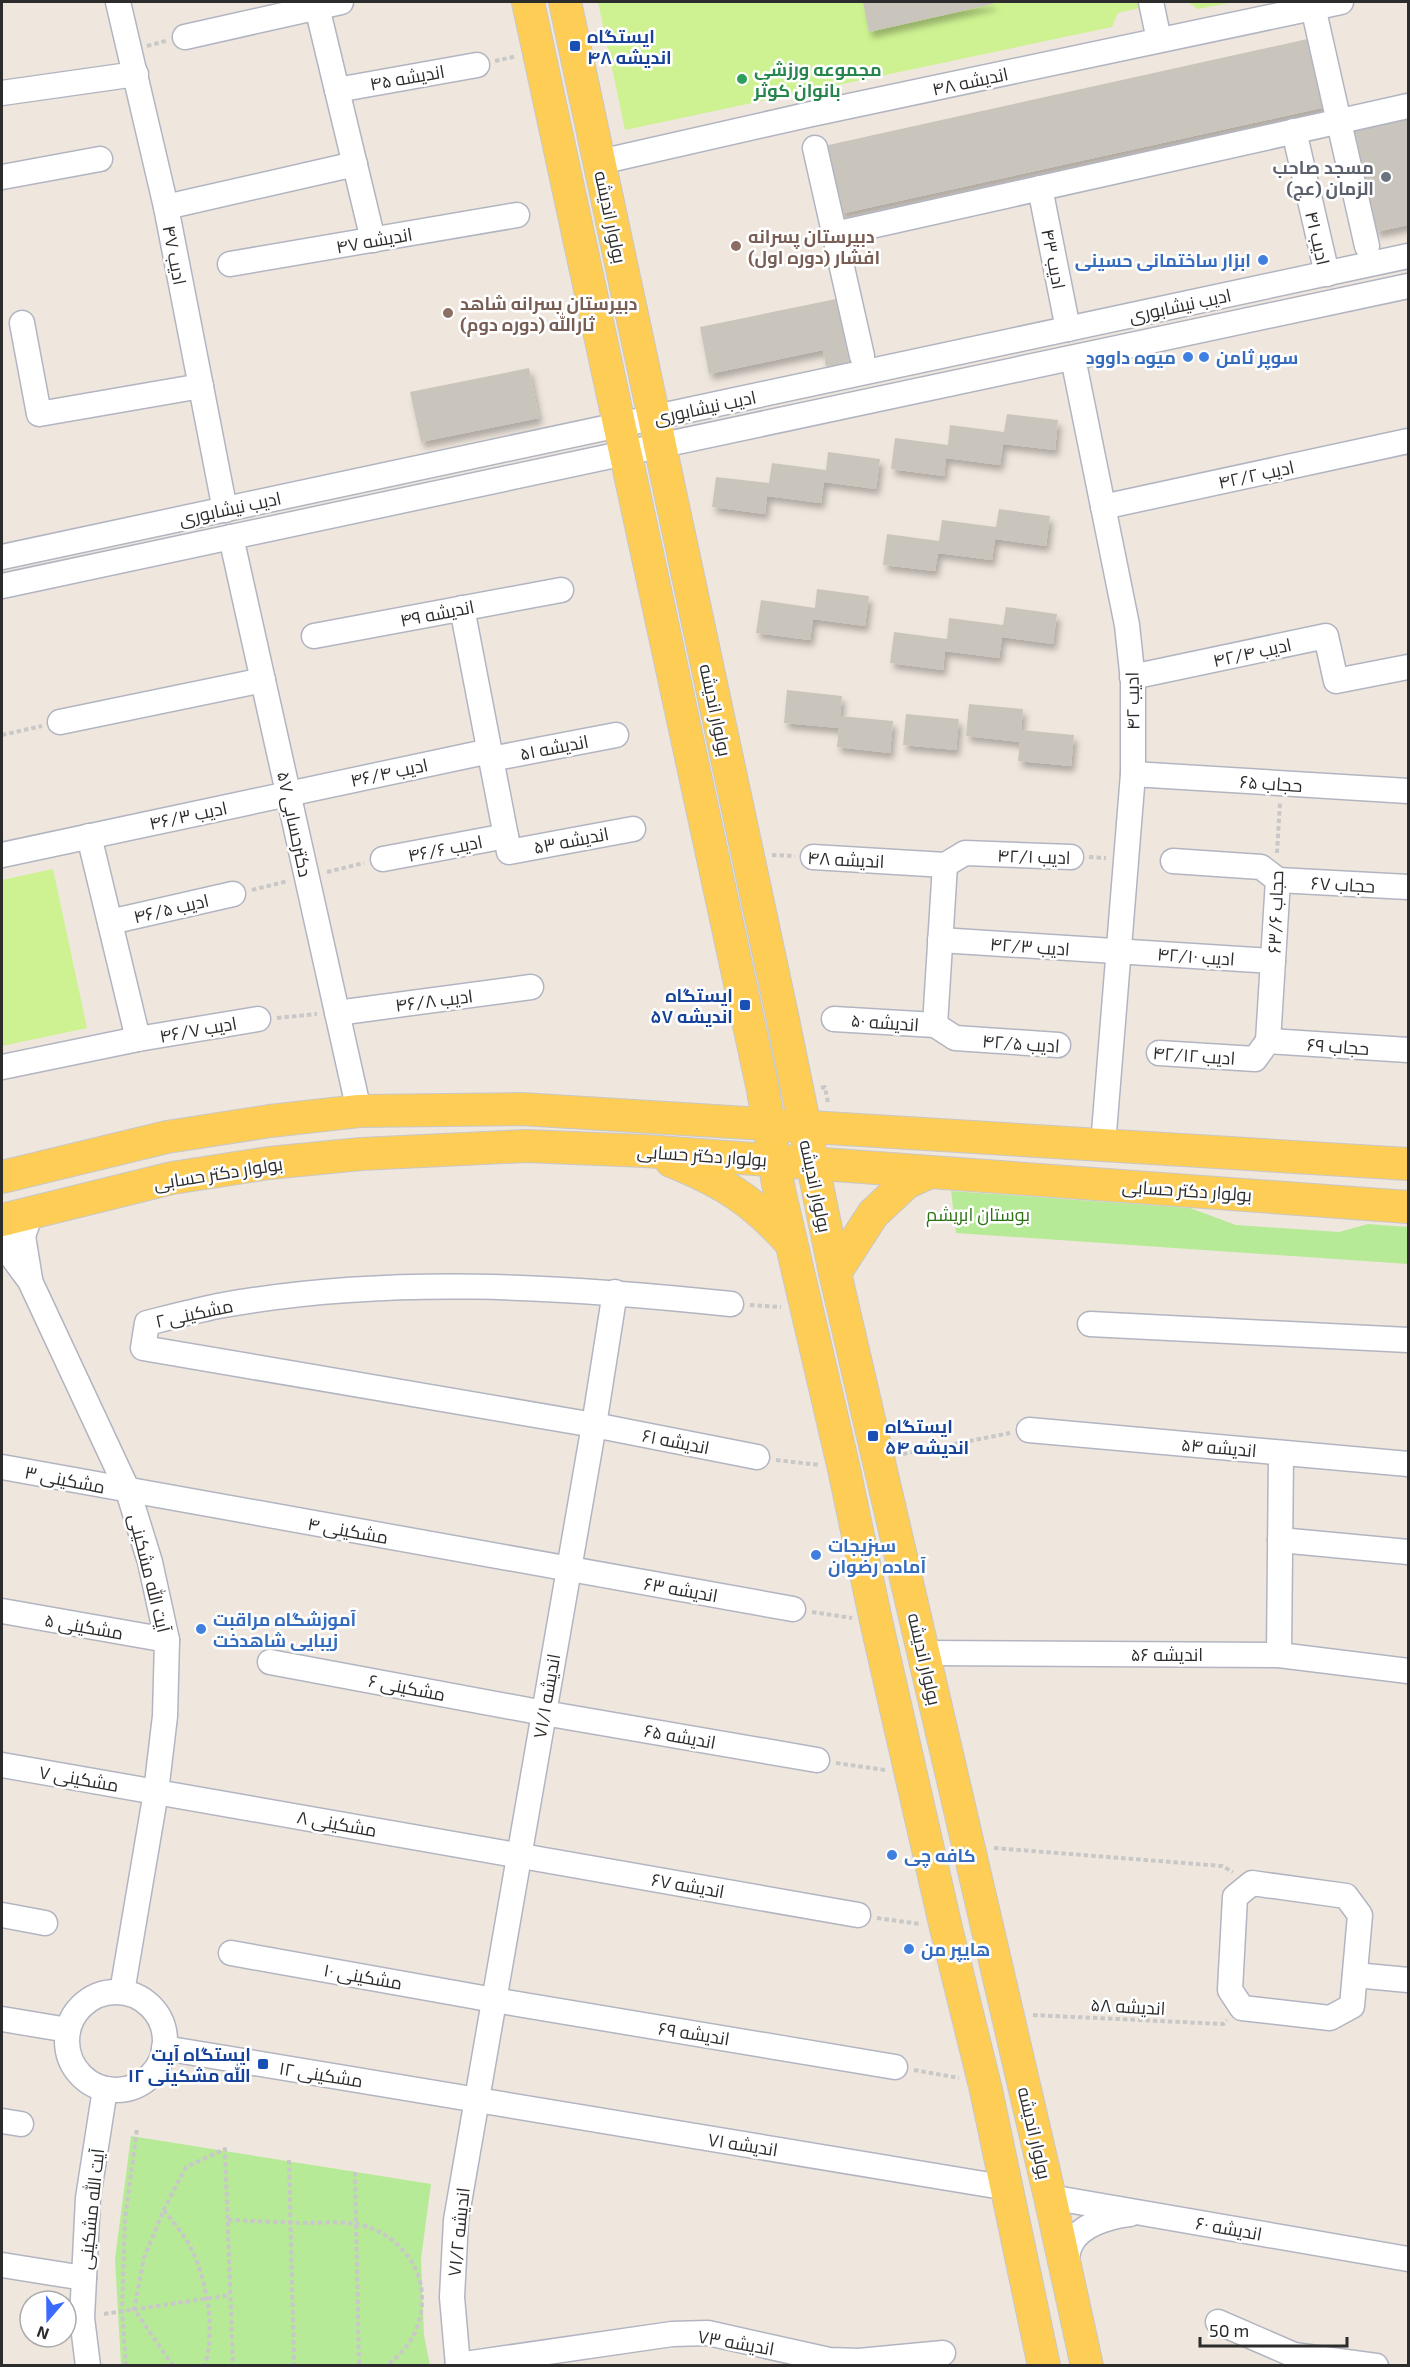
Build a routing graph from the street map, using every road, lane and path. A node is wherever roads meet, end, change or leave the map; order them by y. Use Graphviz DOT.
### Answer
graph roads {
  1 [pos="118,2"];
  2 [pos="341,2"];
  3 [pos="528,2"];
  4 [pos="565,2"];
  5 [pos="1151,2"];
  6 [pos="1341,2"];
  7 [pos="317,7"];
  8 [pos="1313,7"];
  9 [pos="185,37"];
  10 [pos="1159,40"];
  11 [pos="130,49"];
  12 [pos="539,52"];
  13 [pos="477,65"];
  14 [pos="136,74"];
  15 [pos="337,90"];
  16 [pos="2,93"];
  17 [pos="1408,106"];
  18 [pos="1339,121"];
  19 [pos="1294,131"];
  20 [pos="815,148"];
  21 [pos="100,159"];
  22 [pos="600,162"];
  23 [pos="355,164"];
  24 [pos="2,177"];
  25 [pos="1040,188"];
  26 [pos="166,207"];
  27 [pos="518,215"];
  28 [pos="835,234"];
  29 [pos="372,240"];
  30 [pos="1367,246"];
  31 [pos="1408,256"];
  32 [pos="230,264"];
  33 [pos="1327,274"];
  34 [pos="1408,286"];
  35 [pos="22,323"];
  36 [pos="1068,329"];
  37 [pos="861,356"];
  38 [pos="1073,358"];
  39 [pos="201,386"];
  40 [pos="657,432"];
  41 [pos="621,439"];
  42 [pos="1408,441"];
  43 [pos="1103,507"];
  44 [pos="225,510"];
  45 [pos="231,537"];
  46 [pos="2,557"];
  47 [pos="2,586"];
  48 [pos="561,590"];
  49 [pos="462,608"];
  50 [pos="314,636"];
  51 [pos="1408,667"];
  52 [pos="1132,676"];
  53 [pos="263,680"];
  54 [pos="60,723"];
  55 [pos="2,735"];
  56 [pos="616,735"];
  57 [pos="490,755"];
  58 [pos="1132,774"];
  59 [pos="1282,783"];
  60 [pos="1408,791"];
  61 [pos="288,794"];
  62 [pos="633,829"];
  63 [pos="89,836"];
  64 [pos="508,844"];
  65 [pos="747,854"];
  66 [pos="2,855"];
  67 [pos="813,857"];
  68 [pos="1071,857"];
  69 [pos="383,859"];
  70 [pos="1126,859"];
  71 [pos="1173,861"];
  72 [pos="945,866"];
  73 [pos="1278,880"];
  74 [pos="1408,888"];
  75 [pos="233,894"];
  76 [pos="110,922"];
  77 [pos="940,940"];
  78 [pos="1119,952"];
  79 [pos="1273,961"];
  80 [pos="531,987"];
  81 [pos="337,1013"];
  82 [pos="834,1018"];
  83 [pos="258,1019"];
  84 [pos="935,1025"];
  85 [pos="138,1039"];
  86 [pos="1268,1041"];
  87 [pos="1058,1045"];
  88 [pos="1408,1050"];
  89 [pos="1159,1053"];
  90 [pos="2,1067"];
  91 [pos="358,1111"];
  92 [pos="768,1124"];
  93 [pos="803,1126"];
  94 [pos="1103,1145"];
  95 [pos="645,1151"];
  96 [pos="774,1161"];
  97 [pos="812,1162"];
  98 [pos="1408,1164"];
  99 [pos="930,1172"];
  100 [pos="2,1177"];
  101 [pos="1408,1207"];
  102 [pos="16,1217"];
  103 [pos="2,1243"];
  104 [pos="791,1243"];
  105 [pos="835,1273"];
  106 [pos="30,1281"];
  107 [pos="615,1292"];
  108 [pos="731,1304"];
  109 [pos="808,1308"];
  110 [pos="1090,1324"];
  111 [pos="1408,1340"];
  112 [pos="594,1425"];
  113 [pos="1029,1430"];
  114 [pos="1281,1453"];
  115 [pos="757,1457"];
  116 [pos="878,1459"];
  117 [pos="1408,1464"];
  118 [pos="2,1467"];
  119 [pos="844,1469"];
  120 [pos="128,1491"];
  121 [pos="1280,1540"];
  122 [pos="1408,1552"];
  123 [pos="568,1569"];
  124 [pos="793,1610"];
  125 [pos="2,1611"];
  126 [pos="876,1621"];
  127 [pos="167,1640"];
  128 [pos="924,1653"];
  129 [pos="1279,1655"];
  130 [pos="270,1662"];
  131 [pos="1408,1671"];
  132 [pos="543,1713"];
  133 [pos="817,1760"];
  134 [pos="2,1765"];
  135 [pos="912,1774"];
  136 [pos="156,1792"];
  137 [pos="969,1846"];
  138 [pos="519,1855"];
  139 [pos="1252,1883"];
  140 [pos="2,1915"];
  141 [pos="858,1915"];
  142 [pos="45,1923"];
  143 [pos="946,1928"];
  144 [pos="231,1953"];
  145 [pos="1355,1975"];
  146 [pos="1408,1980"];
  147 [pos="122,1992"];
  148 [pos="494,2000"];
  149 [pos="1242,2008"];
  150 [pos="1007,2014"];
  151 [pos="2,2019"];
  152 [pos="68,2030"];
  153 [pos="164,2048"];
  154 [pos="895,2067"];
  155 [pos="984,2082"];
  156 [pos="105,2089"];
  157 [pos="477,2100"];
  158 [pos="137,2129"];
  159 [pos="289,2160"];
  160 [pos="355,2172"];
  161 [pos="1008,2188"];
  162 [pos="1050,2198"];
  163 [pos="164,2209"];
  164 [pos="1140,2213"];
  165 [pos="228,2220"];
  166 [pos="291,2222"];
  167 [pos="356,2224"];
  168 [pos="1408,2259"];
  169 [pos="2,2265"];
  170 [pos="1066,2268"];
  171 [pos="84,2278"];
  172 [pos="230,2295"];
  173 [pos="208,2299"];
  174 [pos="134,2309"];
  175 [pos="122,2311"];
  176 [pos="82,2318"];
  177 [pos="1218,2322"];
  178 [pos="943,2353"];
  179 [pos="458,2365"];
  180 [pos="88,2366"];
  181 [pos="126,2366"];
  182 [pos="173,2366"];
  183 [pos="205,2366"];
  184 [pos="233,2366"];
  185 [pos="294,2366"];
  186 [pos="359,2366"];
  187 [pos="386,2366"];
  188 [pos="1044,2366"];
  189 [pos="1087,2366"];
  190 [pos="1376,2366"];
  1 -- 11 [label="street, ادیب ۴۷"];
  2 -- 7 [label="street"];
  3 -- 12 [label="main road, بولوار اندیشه"];
  4 -- 22 [label="main road, بولوار اندیشه"];
  5 -- 10 [label="street"];
  6 -- 8 [label="street, اندیشه ۴۸"];
  7 -- 9 [label="street"];
  7 -- 15 [label="street"];
  8 -- 10 [label="street, اندیشه ۴۸"];
  8 -- 18 [label="street"];
  9 -- 11 [label="path"];
  10 -- 22 [label="street, اندیشه ۴۸"];
  11 -- 14 [label="street, ادیب ۴۷"];
  12 -- 13 [label="path"];
  12 -- 41 [label="main road, بولوار اندیشه"];
  13 -- 15 [label="street, اندیشه ۴۵"];
  14 -- 16 [label="street"];
  14 -- 26 [label="street, ادیب ۴۷"];
  15 -- 23 [label="street"];
  17 -- 18 [label="street"];
  18 -- 19 [label="street"];
  18 -- 30 [label="street"];
  19 -- 25 [label="street"];
  19 -- 33 [label="street, ادیب ۴۱"];
  20 -- 28 [label="street"];
  21 -- 24 [label="street"];
  22 -- 40 [label="main road, بولوار اندیشه"];
  23 -- 26 [label="street"];
  23 -- 29 [label="street"];
  25 -- 28 [label="street"];
  25 -- 36 [label="street, ادیب ۴۳"];
  26 -- 39 [label="street, ادیب ۴۷"];
  27 -- 29 [label="street, اندیشه ۴۷"];
  28 -- 37 [label="street"];
  29 -- 32 [label="street, اندیشه ۴۷"];
  31 -- 33 [label="street, ادیب نیشابوری"];
  33 -- 36 [label="street, ادیب نیشابوری"];
  34 -- 38 [label="street, ادیب نیشابوری"];
  35 -- 39 [label="street"];
  36 -- 40 [label="street, ادیب نیشابوری"];
  38 -- 40 [label="street, ادیب نیشابوری"];
  38 -- 43 [label="street, ادیب ۴۲"];
  39 -- 44 [label="street, ادیب ۴۷"];
  40 -- 41 [label="street, ادیب نیشابوری"];
  40 -- 65 [label="main road, بولوار اندیشه"];
  41 -- 44 [label="street, ادیب نیشابوری"];
  41 -- 45 [label="street, ادیب نیشابوری"];
  41 -- 92 [label="main road, بولوار اندیشه"];
  42 -- 43 [label="street, ادیب ۴۲/۲"];
  43 -- 52 [label="street, ادیب ۴۲"];
  44 -- 46 [label="street, ادیب نیشابوری"];
  45 -- 47 [label="street, ادیب نیشابوری"];
  45 -- 53 [label="street, دکترحسابی ۵۷"];
  48 -- 49 [label="street, اندیشه ۴۹"];
  49 -- 50 [label="street, اندیشه ۴۹"];
  49 -- 57 [label="street"];
  51 -- 52 [label="street, ادیب ۴۲/۴"];
  52 -- 58 [label="street, ادیب ۴۲"];
  53 -- 54 [label="street"];
  53 -- 61 [label="street, دکترحسابی ۵۷"];
  54 -- 55 [label="path"];
  56 -- 57 [label="street, اندیشه ۵۱"];
  57 -- 61 [label="street, ادیب ۴۶/۴"];
  57 -- 64 [label="street"];
  58 -- 59 [label="street, حجاب ۶۵"];
  58 -- 70 [label="street, ادیب ۴۲"];
  59 -- 60 [label="street, حجاب ۶۵"];
  59 -- 73 [label="path, حجاب ۶۳/۶"];
  61 -- 63 [label="street, ادیب ۴۶/۳"];
  61 -- 81 [label="street, دکترحسابی ۵۷"];
  62 -- 64 [label="street, اندیشه ۵۳"];
  63 -- 66 [label="street, ادیب ۴۶/۳"];
  63 -- 76 [label="street"];
  64 -- 69 [label="street, ادیب ۴۶/۶"];
  65 -- 67 [label="path, اندیشه ۴۸"];
  65 -- 93 [label="main road, بولوار اندیشه"];
  67 -- 72 [label="street, اندیشه ۴۸"];
  68 -- 70 [label="path, ادیب ۴۲/۱"];
  68 -- 72 [label="street, ادیب ۴۲/۱"];
  70 -- 78 [label="street, ادیب ۴۲"];
  71 -- 73 [label="street"];
  72 -- 77 [label="street"];
  73 -- 74 [label="street, حجاب ۶۷"];
  73 -- 79 [label="street, حجاب ۶۳/۶"];
  75 -- 76 [label="street, ادیب ۴۶/۵"];
  76 -- 85 [label="street"];
  77 -- 78 [label="street, ادیب ۴۲/۳"];
  77 -- 84 [label="street"];
  78 -- 79 [label="street, ادیب ۴۲/۱۰"];
  78 -- 94 [label="street, ادیب ۴۲"];
  79 -- 86 [label="street, حجاب ۶۳/۶"];
  80 -- 81 [label="street, ادیب ۴۶/۸"];
  81 -- 83 [label="path"];
  81 -- 91 [label="street, دکترحسابی ۵۷"];
  82 -- 84 [label="street, اندیشه ۵۰"];
  83 -- 85 [label="street, ادیب ۴۶/۷"];
  84 -- 87 [label="street, ادیب ۴۲/۵"];
  85 -- 90 [label="street, ادیب ۴۶/۷"];
  86 -- 88 [label="street, حجاب ۶۹"];
  86 -- 89 [label="street, ادیب ۴۲/۱۲"];
  91 -- 92 [label="main road, بولوار دکتر حسابی"];
  91 -- 100 [label="main road, بولوار دکتر حسابی"];
  92 -- 93 [label="main road, بولوار دکتر حسابی"];
  92 -- 96 [label="main road, بولوار اندیشه"];
  93 -- 94 [label="main road, بولوار دکتر حسابی"];
  93 -- 97 [label="main road, بولوار اندیشه"];
  94 -- 98 [label="main road, بولوار دکتر حسابی"];
  95 -- 96 [label="main road, بولوار دکتر حسابی"];
  95 -- 102 [label="main road, بولوار دکتر حسابی"];
  95 -- 104 [label="main road"];
  96 -- 97 [label="main road, بولوار دکتر حسابی"];
  96 -- 104 [label="main road, بولوار اندیشه"];
  97 -- 99 [label="main road, بولوار دکتر حسابی"];
  97 -- 105 [label="main road, بولوار اندیشه"];
  99 -- 101 [label="main road, بولوار دکتر حسابی"];
  99 -- 105 [label="main road"];
  102 -- 106 [label="street"];
  103 -- 106 [label="street"];
  104 -- 109 [label="main road, بولوار اندیشه"];
  105 -- 116 [label="main road, بولوار اندیشه"];
  106 -- 120 [label="street, آیت الله مشکینی"];
  107 -- 108 [label="street"];
  107 -- 112 [label="street, اندیشه ۷۱/۱"];
  107 -- 112 [label="street, مشکینی ۲"];
  108 -- 109 [label="path"];
  109 -- 119 [label="main road, بولوار اندیشه"];
  110 -- 111 [label="street"];
  112 -- 115 [label="street, اندیشه ۶۱"];
  112 -- 123 [label="street, اندیشه ۷۱/۱"];
  113 -- 114 [label="street, اندیشه ۵۴"];
  113 -- 116 [label="path"];
  114 -- 117 [label="street, اندیشه ۵۴"];
  114 -- 121 [label="street"];
  115 -- 119 [label="path"];
  116 -- 128 [label="main road, بولوار اندیشه"];
  118 -- 120 [label="street, مشکینی ۳"];
  119 -- 126 [label="main road, بولوار اندیشه"];
  120 -- 123 [label="street, مشکینی ۴"];
  120 -- 127 [label="street, آیت الله مشکینی"];
  121 -- 122 [label="street"];
  121 -- 129 [label="street"];
  123 -- 124 [label="street, اندیشه ۶۳"];
  123 -- 132 [label="street, اندیشه ۷۱/۱"];
  124 -- 126 [label="path"];
  125 -- 127 [label="street, مشکینی ۵"];
  126 -- 135 [label="main road, بولوار اندیشه"];
  127 -- 136 [label="street, آیت الله مشکینی"];
  128 -- 129 [label="street, اندیشه ۵۶"];
  128 -- 137 [label="main road, بولوار اندیشه"];
  129 -- 131 [label="street, اندیشه ۵۶"];
  130 -- 132 [label="street, مشکینی ۶"];
  132 -- 133 [label="street, اندیشه ۶۵"];
  132 -- 138 [label="street, اندیشه ۷۱/۱"];
  133 -- 135 [label="path"];
  134 -- 136 [label="street, مشکینی ۷"];
  135 -- 143 [label="main road, بولوار اندیشه"];
  136 -- 138 [label="street, مشکینی ۸"];
  136 -- 147 [label="street, آیت الله مشکینی"];
  137 -- 139 [label="path"];
  137 -- 150 [label="main road, بولوار اندیشه"];
  138 -- 141 [label="street, اندیشه ۶۷"];
  138 -- 148 [label="street, اندیشه ۷۱/۱"];
  139 -- 145 [label="street"];
  139 -- 149 [label="street"];
  140 -- 142 [label="street"];
  141 -- 143 [label="path"];
  143 -- 155 [label="main road, بولوار اندیشه"];
  144 -- 148 [label="street, مشکینی ۱۰"];
  145 -- 146 [label="street"];
  145 -- 149 [label="street"];
  147 -- 152 [label="street"];
  147 -- 153 [label="street"];
  148 -- 154 [label="street, اندیشه ۶۹"];
  148 -- 157 [label="street, اندیشه ۷۱/۱"];
  149 -- 150 [label="path, اندیشه ۵۸"];
  150 -- 162 [label="main road, بولوار اندیشه"];
  151 -- 152 [label="street"];
  152 -- 156 [label="street"];
  153 -- 156 [label="street"];
  153 -- 157 [label="street, مشکینی ۱۲"];
  154 -- 155 [label="path"];
  155 -- 161 [label="main road, بولوار اندیشه"];
  156 -- 171 [label="street, آیت الله مشکینی"];
  157 -- 161 [label="street, اندیشه ۷۱"];
  157 -- 179 [label="street, اندیشه ۷۱/۲"];
  158 -- 175 [label="path"];
  159 -- 166 [label="path"];
  160 -- 167 [label="path"];
  161 -- 188 [label="main road, بولوار اندیشه"];
  162 -- 164 [label="street, اندیشه ۶۰"];
  162 -- 170 [label="main road, بولوار اندیشه"];
  163 -- 165 [label="path"];
  163 -- 173 [label="path"];
  163 -- 174 [label="path"];
  164 -- 168 [label="street, اندیشه ۶۰"];
  164 -- 170 [label="street"];
  165 -- 166 [label="path"];
  165 -- 172 [label="path"];
  166 -- 167 [label="path"];
  166 -- 185 [label="path"];
  167 -- 186 [label="path"];
  167 -- 187 [label="path"];
  169 -- 171 [label="street"];
  170 -- 189 [label="main road, بولوار اندیشه"];
  171 -- 176 [label="street, آیت الله مشکینی"];
  172 -- 173 [label="path"];
  172 -- 184 [label="path"];
  173 -- 174 [label="path"];
  173 -- 183 [label="path"];
  174 -- 175 [label="path"];
  174 -- 182 [label="path"];
  175 -- 176 [label="path"];
  175 -- 181 [label="path"];
  176 -- 180 [label="street, آیت الله مشکینی"];
  177 -- 190 [label="street"];
  178 -- 179 [label="street, اندیشه ۷۳"];
}
